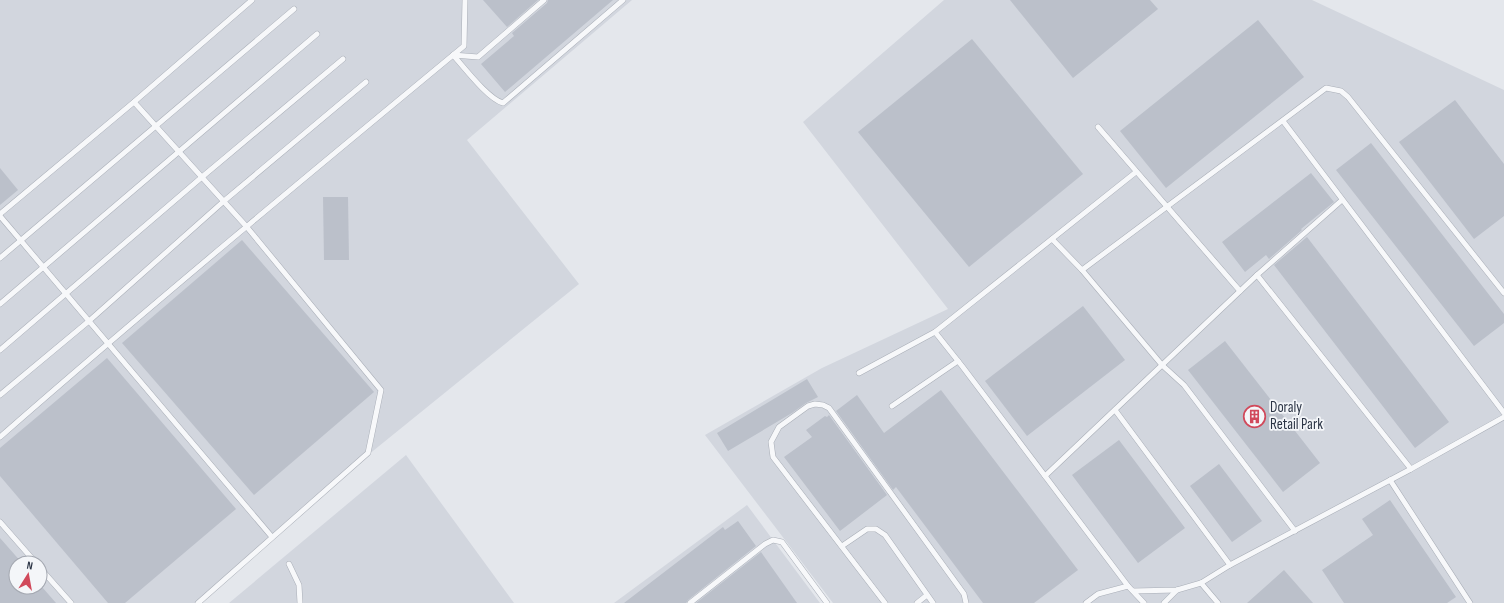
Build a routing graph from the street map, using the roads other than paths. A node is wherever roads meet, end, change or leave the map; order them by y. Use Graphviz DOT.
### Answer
graph roads {
  1 [pos="252,0"];
  2 [pos="465,0"];
  3 [pos="544,0"];
  4 [pos="623,0"];
  5 [pos="294,9"];
  6 [pos="317,34"];
  7 [pos="454,55"];
  8 [pos="343,59"];
  9 [pos="366,82"];
  10 [pos="134,102"];
  11 [pos="1283,121"];
  12 [pos="156,126"];
  13 [pos="1098,127"];
  14 [pos="179,152"];
  15 [pos="1136,172"];
  16 [pos="202,177"];
  17 [pos="1342,200"];
  18 [pos="224,202"];
  19 [pos="1168,208"];
  20 [pos="0,215"];
  21 [pos="246,226"];
  22 [pos="1052,239"];
  23 [pos="21,240"];
  24 [pos="0,258"];
  25 [pos="43,267"];
  26 [pos="1082,270"];
  27 [pos="1257,275"];
  28 [pos="1240,291"];
  29 [pos="66,293"];
  30 [pos="1504,293"];
  31 [pos="0,304"];
  32 [pos="89,321"];
  33 [pos="935,332"];
  34 [pos="108,342"];
  35 [pos="0,350"];
  36 [pos="958,361"];
  37 [pos="1162,365"];
  38 [pos="859,373"];
  39 [pos="0,396"];
  40 [pos="892,406"];
  41 [pos="1115,410"];
  42 [pos="1504,414"];
  43 [pos="1504,417"];
  44 [pos="0,437"];
  45 [pos="1411,469"];
  46 [pos="1045,476"];
  47 [pos="1390,480"];
  48 [pos="0,522"];
  49 [pos="1295,531"];
  50 [pos="272,537"];
  51 [pos="842,546"];
  52 [pos="29,555"];
  53 [pos="289,564"];
  54 [pos="1230,565"];
  55 [pos="48,577"];
  56 [pos="1200,583"];
  57 [pos="1128,586"];
  58 [pos="1177,590"];
  59 [pos="1133,592"];
  60 [pos="927,595"];
  61 [pos="1215,602"];
  62 [pos="71,603"];
  63 [pos="198,603"];
  64 [pos="300,603"];
  65 [pos="690,603"];
  66 [pos="828,603"];
  67 [pos="885,603"];
  68 [pos="917,603"];
  69 [pos="933,603"];
  70 [pos="966,603"];
  71 [pos="1086,603"];
  72 [pos="1144,603"];
  73 [pos="1164,603"];
  74 [pos="1470,603"];
  1 -- 10 [label="lane"];
  2 -- 7 [label="lane"];
  3 -- 7 [label="lane"];
  4 -- 7 [label="lane"];
  5 -- 12 [label="lane"];
  6 -- 14 [label="lane"];
  7 -- 21 [label="lane"];
  8 -- 16 [label="lane"];
  9 -- 18 [label="lane"];
  10 -- 12 [label="lane"];
  10 -- 20 [label="lane"];
  11 -- 17 [label="lane"];
  11 -- 19 [label="lane"];
  11 -- 30 [label="lane"];
  12 -- 14 [label="lane"];
  12 -- 23 [label="lane"];
  13 -- 15 [label="lane"];
  14 -- 16 [label="lane"];
  14 -- 25 [label="lane"];
  15 -- 19 [label="lane"];
  15 -- 22 [label="lane"];
  16 -- 18 [label="lane"];
  16 -- 29 [label="lane"];
  17 -- 27 [label="lane"];
  17 -- 42 [label="lane"];
  18 -- 21 [label="lane"];
  18 -- 32 [label="lane"];
  19 -- 26 [label="lane"];
  19 -- 28 [label="lane"];
  20 -- 23 [label="lane"];
  21 -- 34 [label="lane"];
  21 -- 50 [label="lane"];
  22 -- 26 [label="lane"];
  22 -- 33 [label="lane"];
  23 -- 24 [label="lane"];
  23 -- 25 [label="lane"];
  25 -- 29 [label="lane"];
  25 -- 31 [label="lane"];
  26 -- 37 [label="lane"];
  27 -- 28 [label="lane"];
  27 -- 45 [label="lane"];
  28 -- 37 [label="lane"];
  29 -- 32 [label="lane"];
  29 -- 35 [label="lane"];
  32 -- 34 [label="lane"];
  32 -- 39 [label="lane"];
  33 -- 36 [label="lane"];
  33 -- 38 [label="lane"];
  34 -- 44 [label="lane"];
  34 -- 50 [label="lane"];
  36 -- 40 [label="lane"];
  36 -- 46 [label="lane"];
  37 -- 41 [label="lane"];
  37 -- 49 [label="lane"];
  41 -- 46 [label="lane"];
  41 -- 54 [label="lane"];
  43 -- 45 [label="lane"];
  45 -- 47 [label="lane"];
  46 -- 57 [label="lane"];
  47 -- 49 [label="lane"];
  47 -- 74 [label="lane"];
  48 -- 52 [label="lane"];
  49 -- 54 [label="lane"];
  50 -- 63 [label="lane"];
  51 -- 60 [label="lane"];
  51 -- 67 [label="lane"];
  51 -- 70 [label="lane"];
  53 -- 64 [label="lane"];
  54 -- 56 [label="lane"];
  55 -- 62 [label="lane"];
  56 -- 58 [label="lane"];
  56 -- 61 [label="lane"];
  57 -- 59 [label="lane"];
  57 -- 71 [label="lane"];
  58 -- 59 [label="lane"];
  58 -- 73 [label="lane"];
  59 -- 72 [label="lane"];
  60 -- 68 [label="lane"];
  60 -- 69 [label="lane"];
  65 -- 66 [label="lane"];
}
